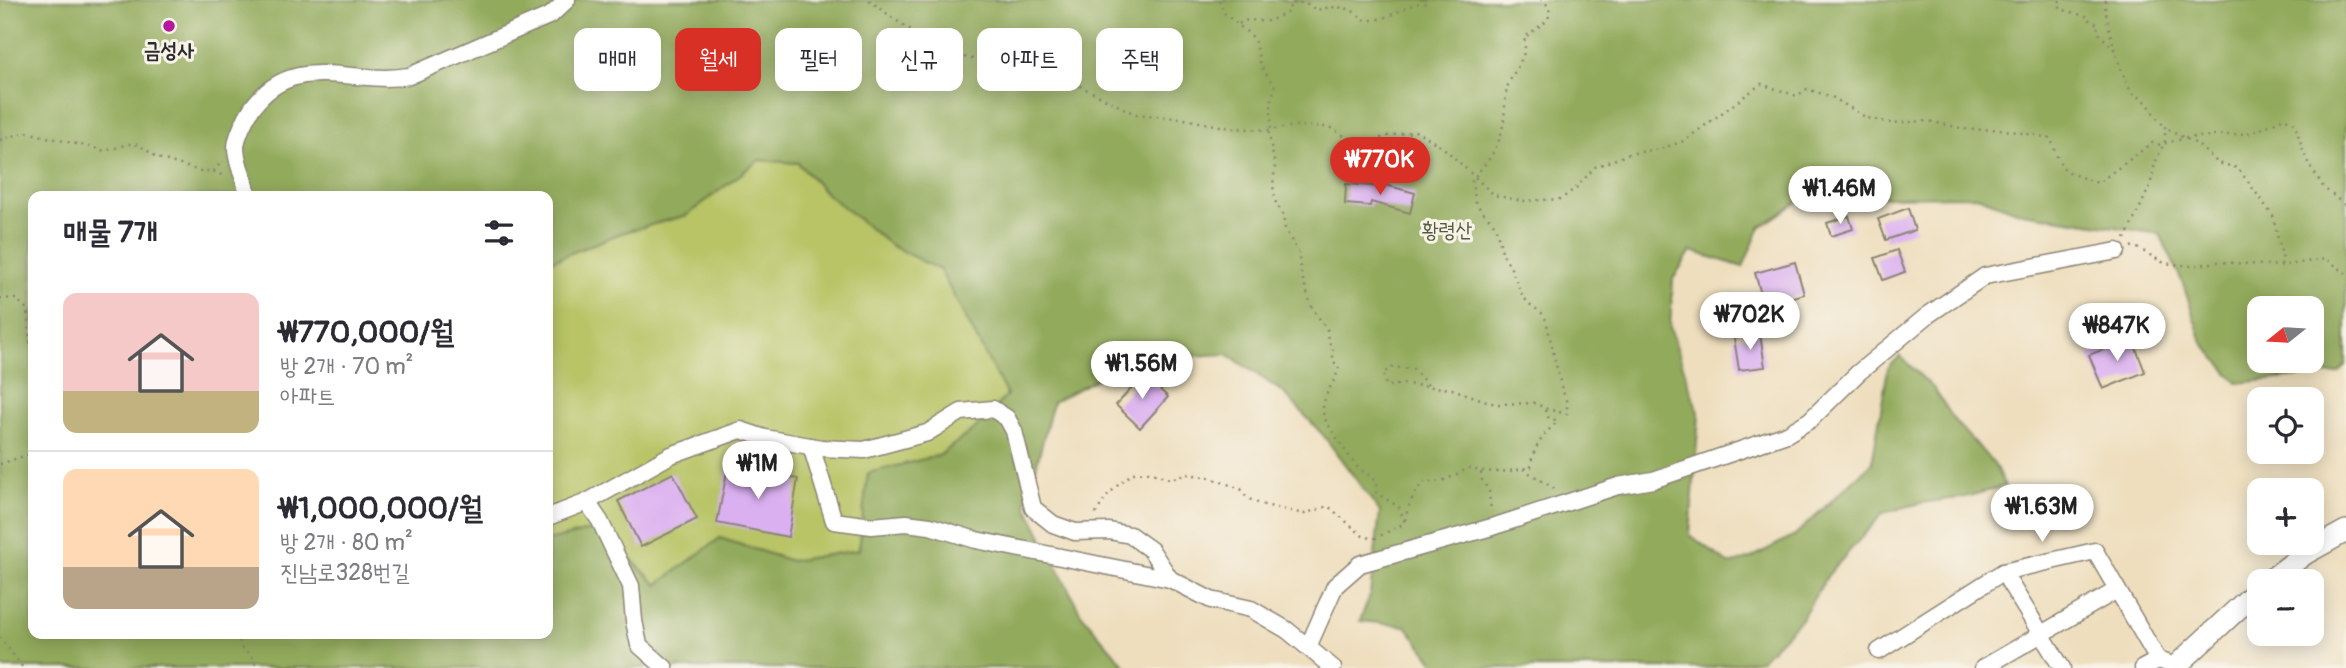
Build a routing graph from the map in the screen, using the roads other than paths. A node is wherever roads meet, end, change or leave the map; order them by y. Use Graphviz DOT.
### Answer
graph roads {
  1 [pos="567,0"];
  2 [pos="247,191"];
  3 [pos="2118,251"];
  4 [pos="811,446"];
  5 [pos="587,502"];
  6 [pos="553,515"];
  7 [pos="2346,531"];
  8 [pos="2285,569"];
  9 [pos="2003,572"];
  10 [pos="1170,579"];
  11 [pos="2117,590"];
  12 [pos="2247,599"];
  13 [pos="2040,634"];
  14 [pos="1308,647"];
  15 [pos="1880,652"];
  16 [pos="2169,664"];
  17 [pos="665,668"];
  18 [pos="1333,668"];
  19 [pos="1983,668"];
  20 [pos="2062,668"];
  21 [pos="2143,668"];
  1 -- 2 [label="street"];
  3 -- 14 [label="street"];
  4 -- 5 [label="street"];
  4 -- 10 [label="street"];
  4 -- 10 [label="street"];
  5 -- 6 [label="street"];
  5 -- 17 [label="street"];
  7 -- 8 [label="main road"];
  9 -- 11 [label="street"];
  9 -- 13 [label="street"];
  9 -- 15 [label="street"];
  10 -- 14 [label="street"];
  11 -- 13 [label="street"];
  11 -- 16 [label="street"];
  12 -- 16 [label="main road"];
  13 -- 19 [label="street"];
  13 -- 20 [label="street"];
  14 -- 18 [label="street"];
  16 -- 21 [label="street"];
}
